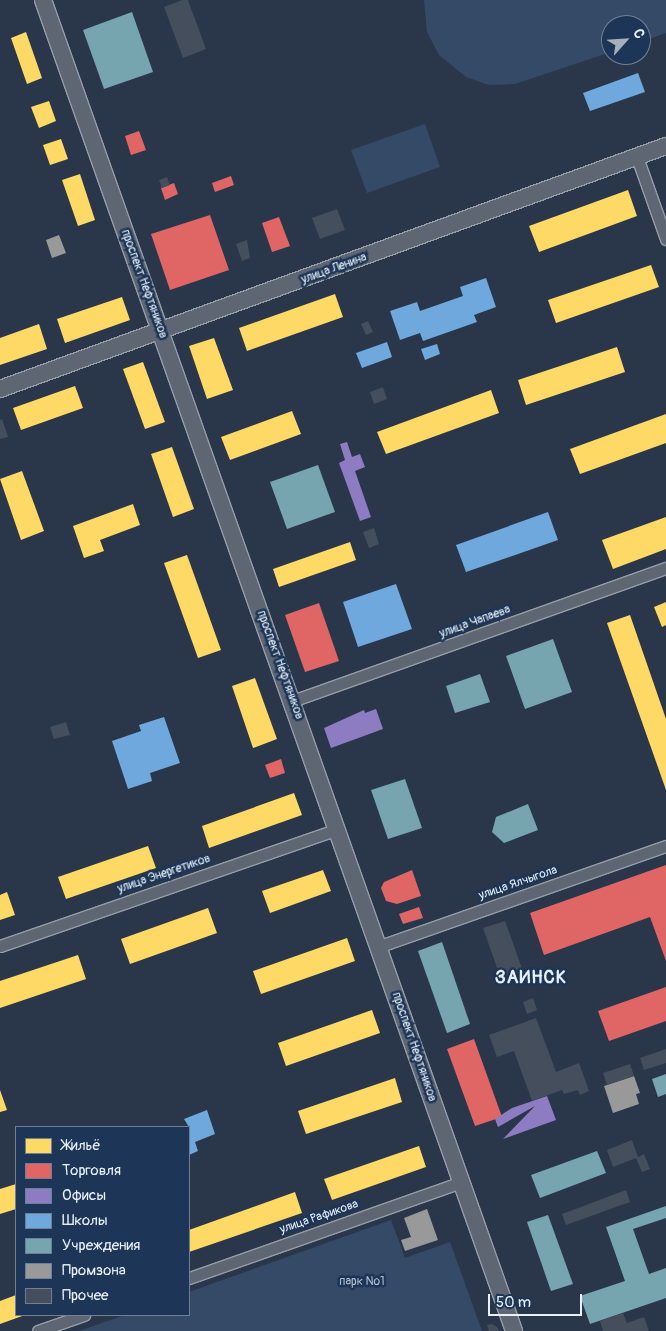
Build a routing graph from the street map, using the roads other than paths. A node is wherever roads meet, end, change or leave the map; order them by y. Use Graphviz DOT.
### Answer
graph roads {
  1 [pos="43,0"];
  2 [pos="666,146"];
  3 [pos="637,157"];
  4 [pos="666,239"];
  5 [pos="161,332"];
  6 [pos="0,389"];
  7 [pos="666,568"];
  8 [pos="292,701"];
  9 [pos="338,829"];
  10 [pos="666,846"];
  11 [pos="0,946"];
  12 [pos="380,946"];
  13 [pos="459,1183"];
  14 [pos="190,1278"];
  15 [pos="81,1316"];
  16 [pos="38,1331"];
  17 [pos="514,1331"];
  1 -- 5 [label="main road, проспект Нефтяников"];
  2 -- 3 [label="main road, улица Ленина"];
  3 -- 4 [label="street"];
  3 -- 5 [label="main road, улица Ленина"];
  5 -- 6 [label="main road, улица Ленина"];
  5 -- 8 [label="main road, проспект Нефтяников"];
  7 -- 8 [label="street, улица Чапаева"];
  8 -- 9 [label="main road, проспект Нефтяников"];
  9 -- 11 [label="street, улица Энергетиков"];
  9 -- 12 [label="main road, проспект Нефтяников"];
  10 -- 12 [label="street, улица Ялчыгола"];
  12 -- 13 [label="main road, проспект Нефтяников"];
  13 -- 14 [label="street, улица Рафикова"];
  13 -- 17 [label="main road, проспект Нефтяников"];
  15 -- 16 [label="street"];
}
